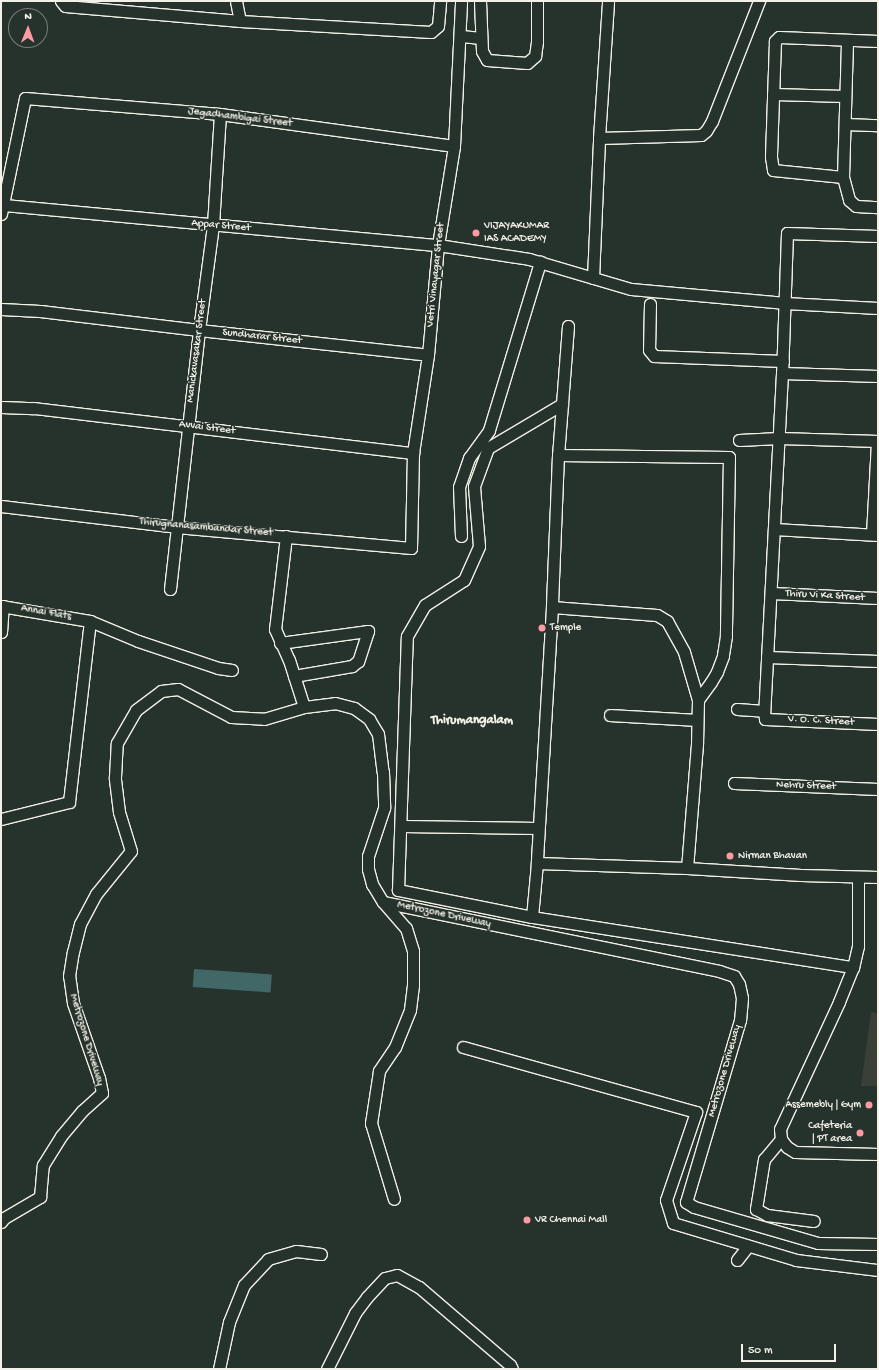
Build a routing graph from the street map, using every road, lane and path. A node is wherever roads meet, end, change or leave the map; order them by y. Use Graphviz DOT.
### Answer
graph roads {
  1 [pos="61,1"];
  2 [pos="236,1"];
  3 [pos="440,1"];
  4 [pos="462,1"];
  5 [pos="480,1"];
  6 [pos="537,1"];
  7 [pos="608,1"];
  8 [pos="759,1"];
  9 [pos="240,20"];
  10 [pos="461,36"];
  11 [pos="481,38"];
  12 [pos="847,40"];
  13 [pos="878,41"];
  14 [pos="773,94"];
  15 [pos="845,96"];
  16 [pos="220,114"];
  17 [pos="845,124"];
  18 [pos="878,125"];
  19 [pos="599,138"];
  20 [pos="454,146"];
  21 [pos="843,177"];
  22 [pos="878,207"];
  23 [pos="2,210"];
  24 [pos="213,225"];
  25 [pos="878,236"];
  26 [pos="438,245"];
  27 [pos="540,262"];
  28 [pos="593,278"];
  29 [pos="785,303"];
  30 [pos="650,304"];
  31 [pos="878,308"];
  32 [pos="1,309"];
  33 [pos="568,326"];
  34 [pos="199,330"];
  35 [pos="428,354"];
  36 [pos="782,361"];
  37 [pos="782,373"];
  38 [pos="878,376"];
  39 [pos="562,404"];
  40 [pos="1,407"];
  41 [pos="189,426"];
  42 [pos="779,438"];
  43 [pos="739,440"];
  44 [pos="878,441"];
  45 [pos="413,454"];
  46 [pos="558,455"];
  47 [pos="1,506"];
  48 [pos="176,527"];
  49 [pos="774,530"];
  50 [pos="875,535"];
  51 [pos="286,536"];
  52 [pos="461,536"];
  53 [pos="411,548"];
  54 [pos="170,589"];
  55 [pos="771,593"];
  56 [pos="878,598"];
  57 [pos="2,606"];
  58 [pos="552,608"];
  59 [pos="90,621"];
  60 [pos="1,632"];
  61 [pos="280,643"];
  62 [pos="767,657"];
  63 [pos="878,661"];
  64 [pos="232,670"];
  65 [pos="294,676"];
  66 [pos="698,700"];
  67 [pos="304,707"];
  68 [pos="737,710"];
  69 [pos="610,715"];
  70 [pos="764,715"];
  71 [pos="698,720"];
  72 [pos="878,724"];
  73 [pos="734,783"];
  74 [pos="878,789"];
  75 [pos="1,819"];
  76 [pos="402,826"];
  77 [pos="538,828"];
  78 [pos="537,863"];
  79 [pos="687,868"];
  80 [pos="858,876"];
  81 [pos="878,877"];
  82 [pos="383,902"];
  83 [pos="532,917"];
  84 [pos="853,967"];
  85 [pos="463,1047"];
  86 [pos="781,1139"];
  87 [pos="878,1154"];
  88 [pos="394,1199"];
  89 [pos="814,1221"];
  90 [pos="1,1222"];
  91 [pos="878,1244"];
  92 [pos="748,1246"];
  93 [pos="321,1254"];
  94 [pos="737,1260"];
  95 [pos="878,1270"];
  96 [pos="219,1369"];
  97 [pos="327,1369"];
  98 [pos="512,1369"];
  1 -- 9 [label="street"];
  2 -- 9 [label="street"];
  3 -- 9 [label="street"];
  4 -- 10 [label="street, Vetri Vinayagar Street"];
  5 -- 11 [label="street"];
  6 -- 11 [label="street"];
  7 -- 19 [label="street"];
  8 -- 19 [label="street"];
  10 -- 11 [label="street"];
  10 -- 20 [label="street, Vetri Vinayagar Street"];
  12 -- 13 [label="street"];
  12 -- 14 [label="street"];
  12 -- 15 [label="street"];
  14 -- 15 [label="street"];
  14 -- 21 [label="street"];
  15 -- 17 [label="street"];
  16 -- 20 [label="street, Jegadhambigai Street"];
  16 -- 23 [label="street, Jegadhambigai Street"];
  16 -- 24 [label="street, Manickavasakar Street"];
  17 -- 18 [label="street"];
  17 -- 21 [label="street"];
  19 -- 28 [label="street"];
  20 -- 26 [label="street, Vetri Vinayagar Street"];
  21 -- 22 [label="street"];
  23 -- 24 [label="street, Appar Street"];
  24 -- 26 [label="street, Appar Street"];
  24 -- 34 [label="street, Manickavasakar Street"];
  25 -- 29 [label="street"];
  26 -- 27 [label="street, Appar Street"];
  26 -- 35 [label="street, Vetri Vinayagar Street"];
  27 -- 28 [label="street, Appar Street"];
  27 -- 52 [label="street"];
  28 -- 29 [label="street, Appar Street"];
  29 -- 31 [label="street, Appar Street"];
  29 -- 36 [label="street"];
  30 -- 36 [label="street"];
  32 -- 34 [label="street, Sundharar Street"];
  33 -- 39 [label="street"];
  34 -- 35 [label="street, Sundharar Street"];
  34 -- 41 [label="street, Manickavasakar Street"];
  35 -- 45 [label="street, Vetri Vinayagar Street"];
  36 -- 37 [label="street"];
  37 -- 38 [label="street"];
  37 -- 42 [label="street"];
  39 -- 46 [label="street"];
  39 -- 76 [label="street"];
  40 -- 41 [label="street, Avvai Street"];
  41 -- 45 [label="street, Avvai Street"];
  41 -- 48 [label="street, Manickavasakar Street"];
  42 -- 43 [label="street"];
  42 -- 44 [label="street"];
  42 -- 49 [label="street"];
  44 -- 50 [label="street"];
  45 -- 53 [label="street, Vetri Vinayagar Street"];
  46 -- 58 [label="street"];
  46 -- 66 [label="street"];
  47 -- 48 [label="street, Thirugnanasambandar Street"];
  48 -- 51 [label="street, Thirugnanasambandar Street"];
  48 -- 54 [label="street, Manickavasakar Street"];
  49 -- 50 [label="street"];
  49 -- 55 [label="street"];
  51 -- 53 [label="street, Thirugnanasambandar Street"];
  51 -- 61 [label="street"];
  55 -- 56 [label="street, Thiru Vi Ka Street"];
  55 -- 62 [label="street"];
  57 -- 59 [label="street, Annai Flats"];
  57 -- 60 [label="street"];
  58 -- 66 [label="street"];
  58 -- 77 [label="street"];
  59 -- 64 [label="street, Annai Flats"];
  59 -- 75 [label="street"];
  61 -- 65 [label="street"];
  61 -- 65 [label="street"];
  62 -- 63 [label="street"];
  62 -- 70 [label="street"];
  65 -- 67 [label="street"];
  66 -- 71 [label="street"];
  67 -- 82 [label="street, Metrozone Driveway"];
  67 -- 90 [label="street, Metrozone Driveway"];
  68 -- 70 [label="street, V. O. C. Street"];
  69 -- 71 [label="street"];
  70 -- 72 [label="street, V. O. C. Street"];
  71 -- 79 [label="street"];
  73 -- 74 [label="street, Nehru Street"];
  76 -- 77 [label="street"];
  76 -- 83 [label="street"];
  77 -- 78 [label="street"];
  78 -- 79 [label="street"];
  78 -- 83 [label="street"];
  79 -- 80 [label="street"];
  80 -- 81 [label="street"];
  80 -- 84 [label="street"];
  82 -- 88 [label="street"];
  82 -- 91 [label="street, Metrozone Driveway"];
  83 -- 84 [label="street"];
  84 -- 86 [label="street"];
  85 -- 92 [label="street"];
  86 -- 87 [label="street"];
  86 -- 89 [label="street"];
  92 -- 94 [label="street"];
  92 -- 95 [label="street"];
  93 -- 96 [label="street"];
  97 -- 98 [label="street"];
}
